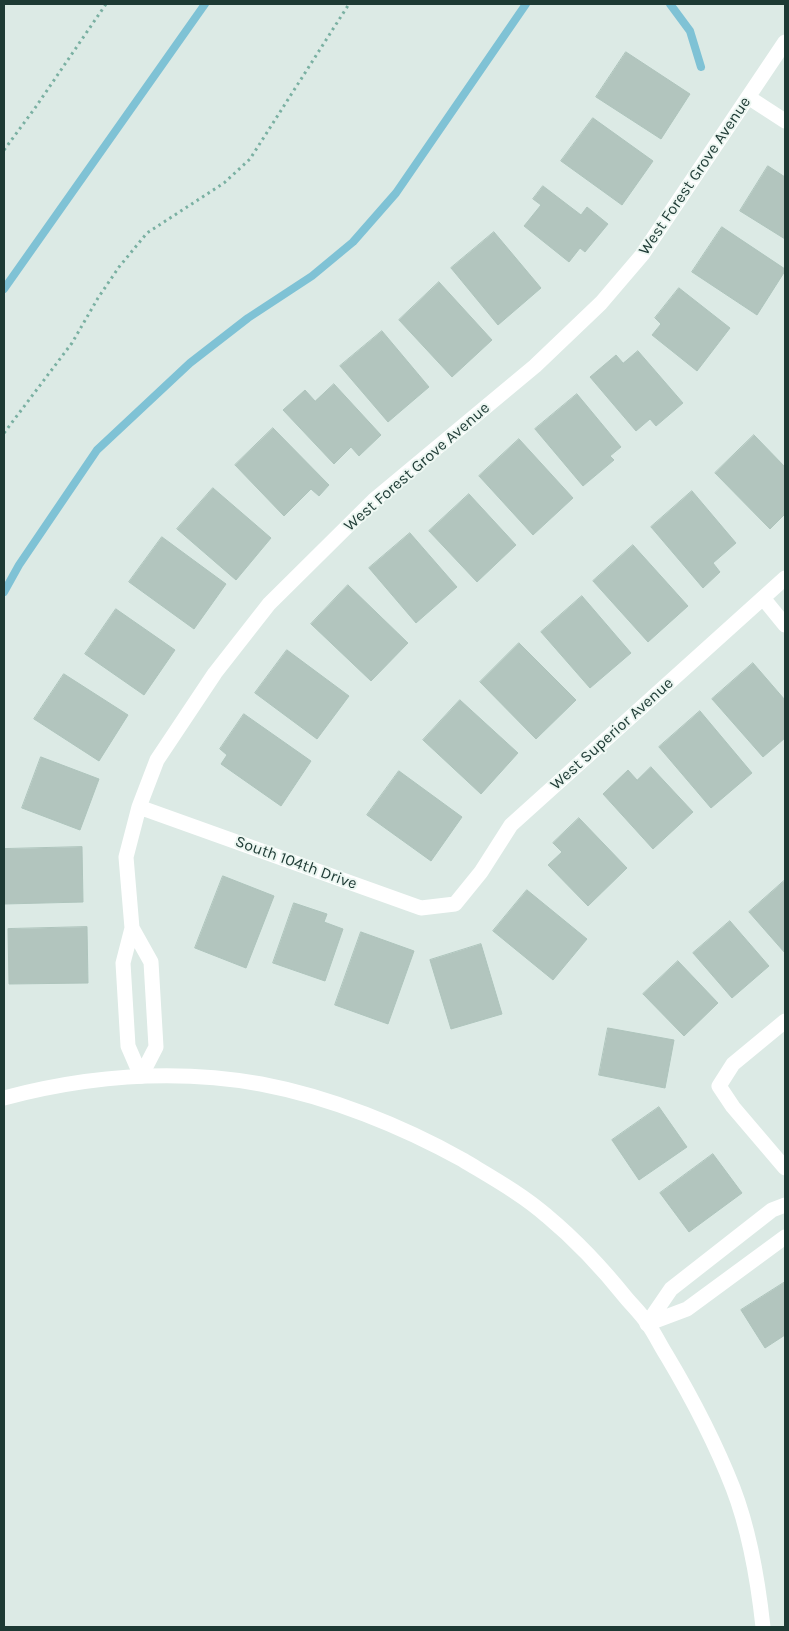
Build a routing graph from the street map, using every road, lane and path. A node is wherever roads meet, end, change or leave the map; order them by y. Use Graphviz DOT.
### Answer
graph roads {
  1 [pos="106,4"];
  2 [pos="349,4"];
  3 [pos="785,42"];
  4 [pos="748,96"];
  5 [pos="785,121"];
  6 [pos="4,150"];
  7 [pos="4,434"];
  8 [pos="785,578"];
  9 [pos="763,598"];
  10 [pos="785,625"];
  11 [pos="139,807"];
  12 [pos="455,904"];
  13 [pos="132,928"];
  14 [pos="785,1020"];
  15 [pos="141,1076"];
  16 [pos="4,1098"];
  17 [pos="785,1168"];
  18 [pos="785,1205"];
  19 [pos="785,1237"];
  20 [pos="647,1324"];
  21 [pos="763,1627"];
  1 -- 6 [label="path"];
  2 -- 7 [label="path"];
  3 -- 4 [label="street, West Forest Grove Avenue"];
  4 -- 5 [label="street"];
  4 -- 11 [label="street, West Forest Grove Avenue"];
  8 -- 9 [label="street, West Superior Avenue"];
  9 -- 10 [label="street"];
  9 -- 12 [label="street, West Superior Avenue"];
  11 -- 12 [label="street, South 104th Drive"];
  11 -- 13 [label="street, West Forest Grove Avenue"];
  13 -- 15 [label="street, West Forest Grove Avenue"];
  13 -- 15 [label="street, West Forest Grove Avenue"];
  14 -- 17 [label="street"];
  15 -- 16 [label="street"];
  15 -- 20 [label="street"];
  18 -- 20 [label="street"];
  19 -- 20 [label="street"];
  20 -- 21 [label="street"];
}
